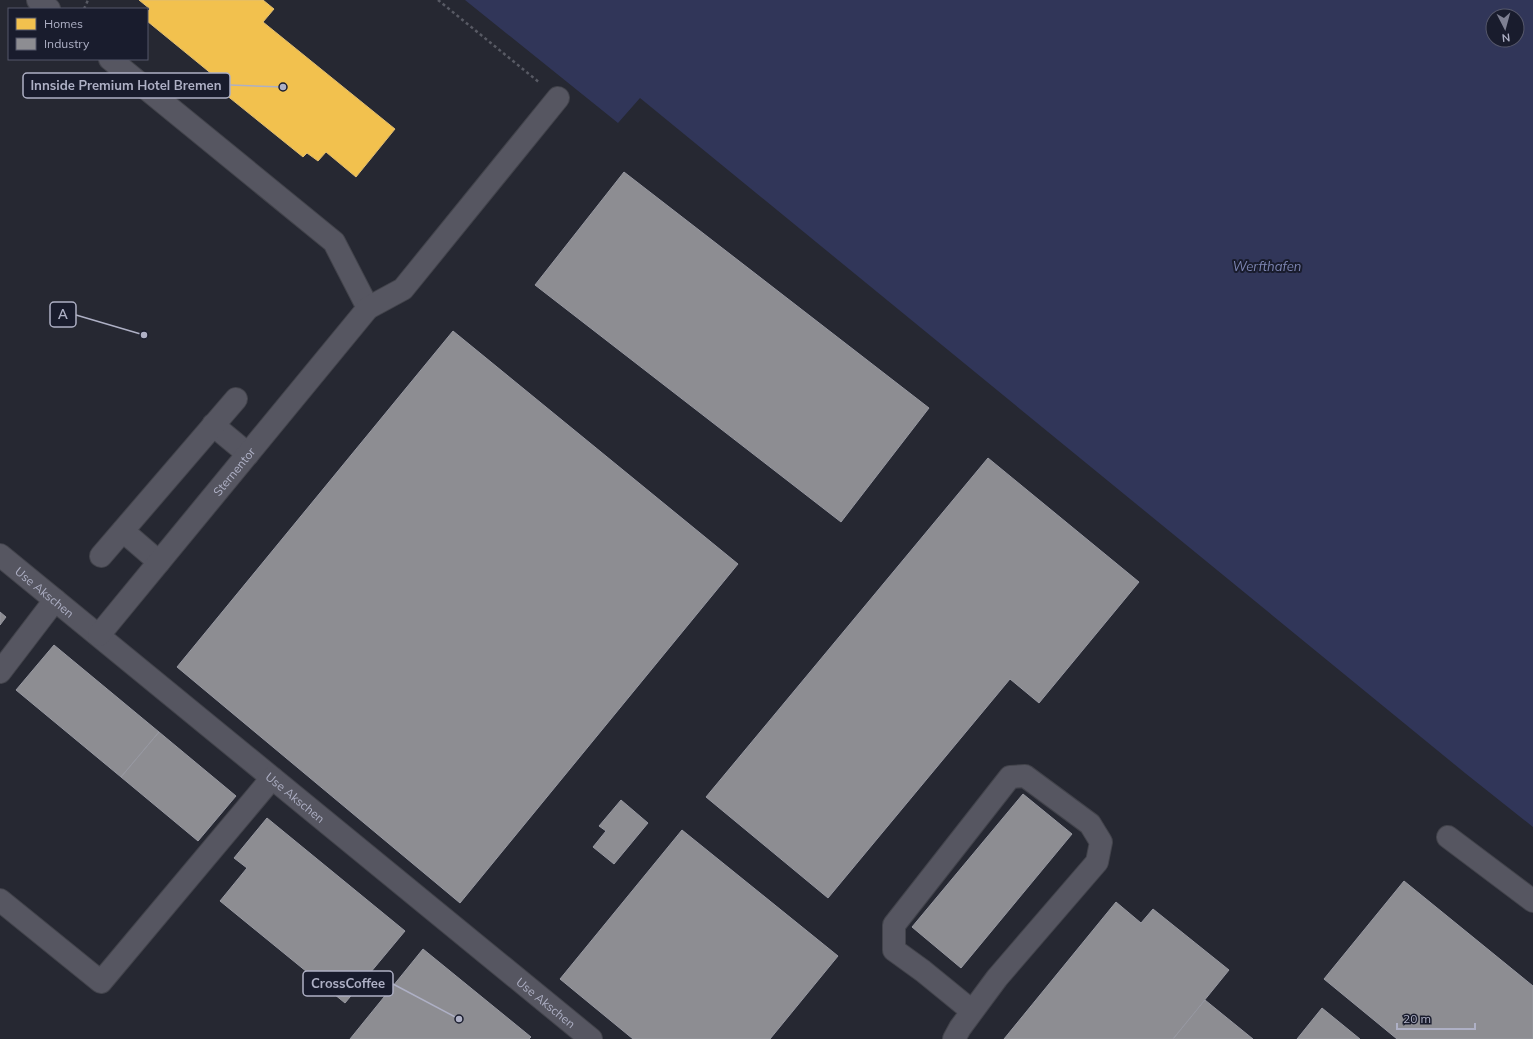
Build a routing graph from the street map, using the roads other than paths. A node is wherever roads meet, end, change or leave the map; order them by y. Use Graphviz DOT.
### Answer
graph roads {
  1 [pos="38,0"];
  2 [pos="48,8"];
  3 [pos="111,60"];
  4 [pos="558,98"];
  5 [pos="368,308"];
  6 [pos="236,399"];
  7 [pos="213,425"];
  8 [pos="248,454"];
  9 [pos="123,531"];
  10 [pos="0,555"];
  11 [pos="101,556"];
  12 [pos="159,562"];
  13 [pos="55,600"];
  14 [pos="99,635"];
  15 [pos="0,672"];
  16 [pos="272,778"];
  17 [pos="1448,837"];
  18 [pos="0,900"];
  19 [pos="1533,901"];
  20 [pos="972,1011"];
  21 [pos="592,1039"];
  22 [pos="954,1039"];
  1 -- 2 [label="street"];
  3 -- 5 [label="street"];
  4 -- 5 [label="street"];
  5 -- 8 [label="street, Sternentor"];
  6 -- 7 [label="street"];
  7 -- 8 [label="street"];
  7 -- 9 [label="street"];
  8 -- 12 [label="street, Sternentor"];
  9 -- 11 [label="street"];
  9 -- 12 [label="street"];
  10 -- 13 [label="street, Use Akschen"];
  12 -- 14 [label="street, Sternentor"];
  13 -- 14 [label="street, Use Akschen"];
  13 -- 15 [label="street"];
  14 -- 16 [label="street, Use Akschen"];
  16 -- 18 [label="street"];
  16 -- 21 [label="street, Use Akschen"];
  17 -- 19 [label="street"];
  20 -- 20 [label="street"];
  20 -- 22 [label="street"];
}
